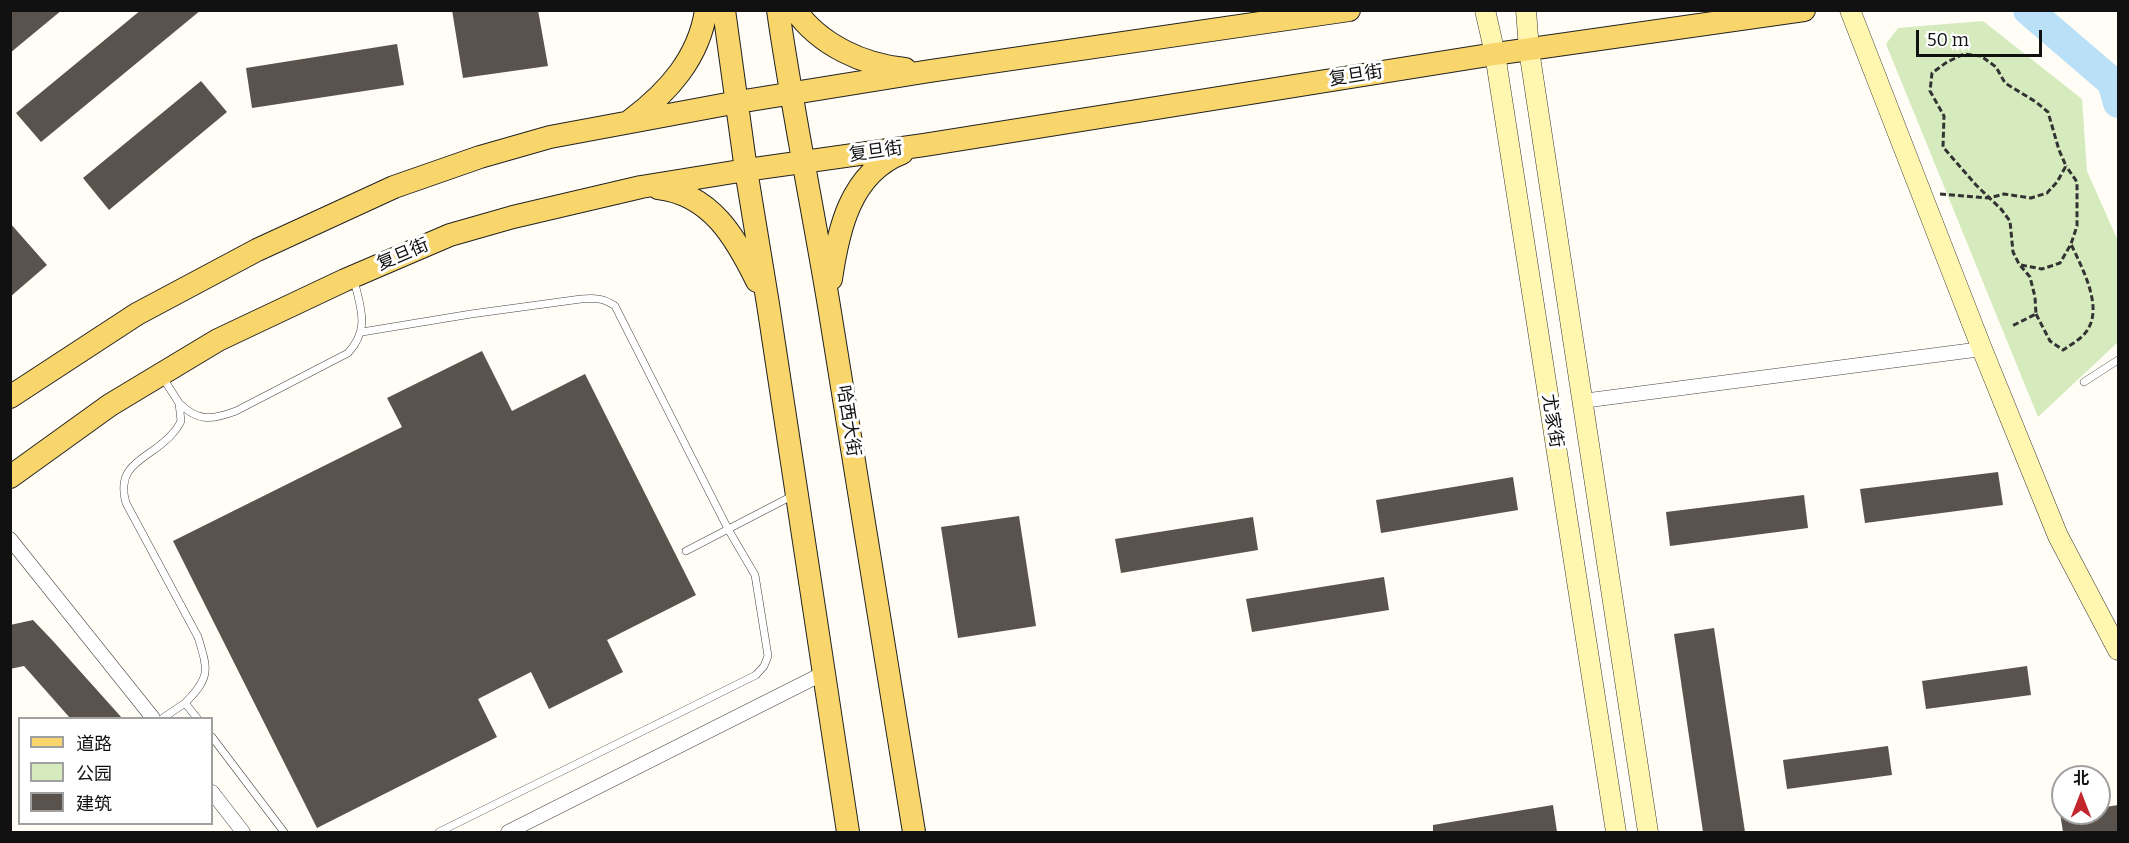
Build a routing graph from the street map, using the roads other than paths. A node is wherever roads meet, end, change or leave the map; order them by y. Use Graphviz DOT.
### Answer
graph roads {
  1 [pos="706,10"];
  2 [pos="724,10"];
  3 [pos="778,10"];
  4 [pos="795,10"];
  5 [pos="1349,10"];
  6 [pos="1485,10"];
  7 [pos="1526,10"];
  8 [pos="1804,10"];
  9 [pos="1850,10"];
  10 [pos="1529,50"];
  11 [pos="1496,54"];
  12 [pos="930,71"];
  13 [pos="790,94"];
  14 [pos="738,102"];
  15 [pos="627,123"];
  16 [pos="924,146"];
  17 [pos="804,162"];
  18 [pos="746,170"];
  19 [pos="641,187"];
  20 [pos="353,277"];
  21 [pos="829,302"];
  22 [pos="768,304"];
  23 [pos="362,332"];
  24 [pos="1982,349"];
  25 [pos="2118,360"];
  26 [pos="161,375"];
  27 [pos="2084,382"];
  28 [pos="10,397"];
  29 [pos="1582,401"];
  30 [pos="179,403"];
  31 [pos="10,477"];
  32 [pos="797,494"];
  33 [pos="728,530"];
  34 [pos="10,539"];
  35 [pos="686,551"];
  36 [pos="2118,650"];
  37 [pos="824,674"];
  38 [pos="185,703"];
  39 [pos="152,717"];
  40 [pos="165,717"];
  41 [pos="196,717"];
  42 [pos="213,738"];
  43 [pos="213,793"];
  44 [pos="243,832"];
  45 [pos="284,832"];
  46 [pos="439,832"];
  47 [pos="508,832"];
  48 [pos="848,832"];
  49 [pos="914,832"];
  50 [pos="1616,832"];
  51 [pos="1648,832"];
  1 -- 15 [label="main road"];
  2 -- 14 [label="main road"];
  3 -- 13 [label="main road, 哈西大街"];
  4 -- 12 [label="main road"];
  5 -- 12 [label="main road"];
  6 -- 11 [label="main road, 尤家街"];
  7 -- 10 [label="main road, 尤家街"];
  8 -- 10 [label="main road, 复旦街"];
  9 -- 24 [label="main road"];
  10 -- 11 [label="main road, 复旦街"];
  10 -- 29 [label="main road, 尤家街"];
  11 -- 16 [label="main road, 复旦街"];
  11 -- 50 [label="main road, 尤家街"];
  12 -- 13 [label="main road"];
  13 -- 14 [label="main road"];
  13 -- 17 [label="main road, 哈西大街"];
  14 -- 15 [label="main road"];
  14 -- 18 [label="main road"];
  15 -- 28 [label="main road"];
  16 -- 17 [label="main road, 复旦街"];
  16 -- 21 [label="main road"];
  17 -- 18 [label="main road, 复旦街"];
  17 -- 21 [label="main road, 哈西大街"];
  18 -- 19 [label="main road, 复旦街"];
  18 -- 22 [label="main road"];
  19 -- 20 [label="main road, 复旦街"];
  19 -- 22 [label="main road"];
  20 -- 23 [label="lane"];
  20 -- 26 [label="main road, 复旦街"];
  21 -- 49 [label="main road, 哈西大街"];
  22 -- 32 [label="main road"];
  23 -- 30 [label="lane"];
  23 -- 33 [label="lane"];
  24 -- 29 [label="street"];
  24 -- 36 [label="main road"];
  25 -- 27 [label="lane"];
  26 -- 30 [label="lane"];
  26 -- 31 [label="main road, 复旦街"];
  29 -- 51 [label="main road, 尤家街"];
  30 -- 38 [label="lane"];
  32 -- 33 [label="lane"];
  32 -- 37 [label="main road"];
  33 -- 35 [label="lane"];
  33 -- 46 [label="lane"];
  34 -- 39 [label="street"];
  37 -- 47 [label="street"];
  37 -- 48 [label="main road"];
  38 -- 40 [label="lane"];
  38 -- 41 [label="lane"];
  42 -- 45 [label="lane"];
  43 -- 44 [label="street"];
}
